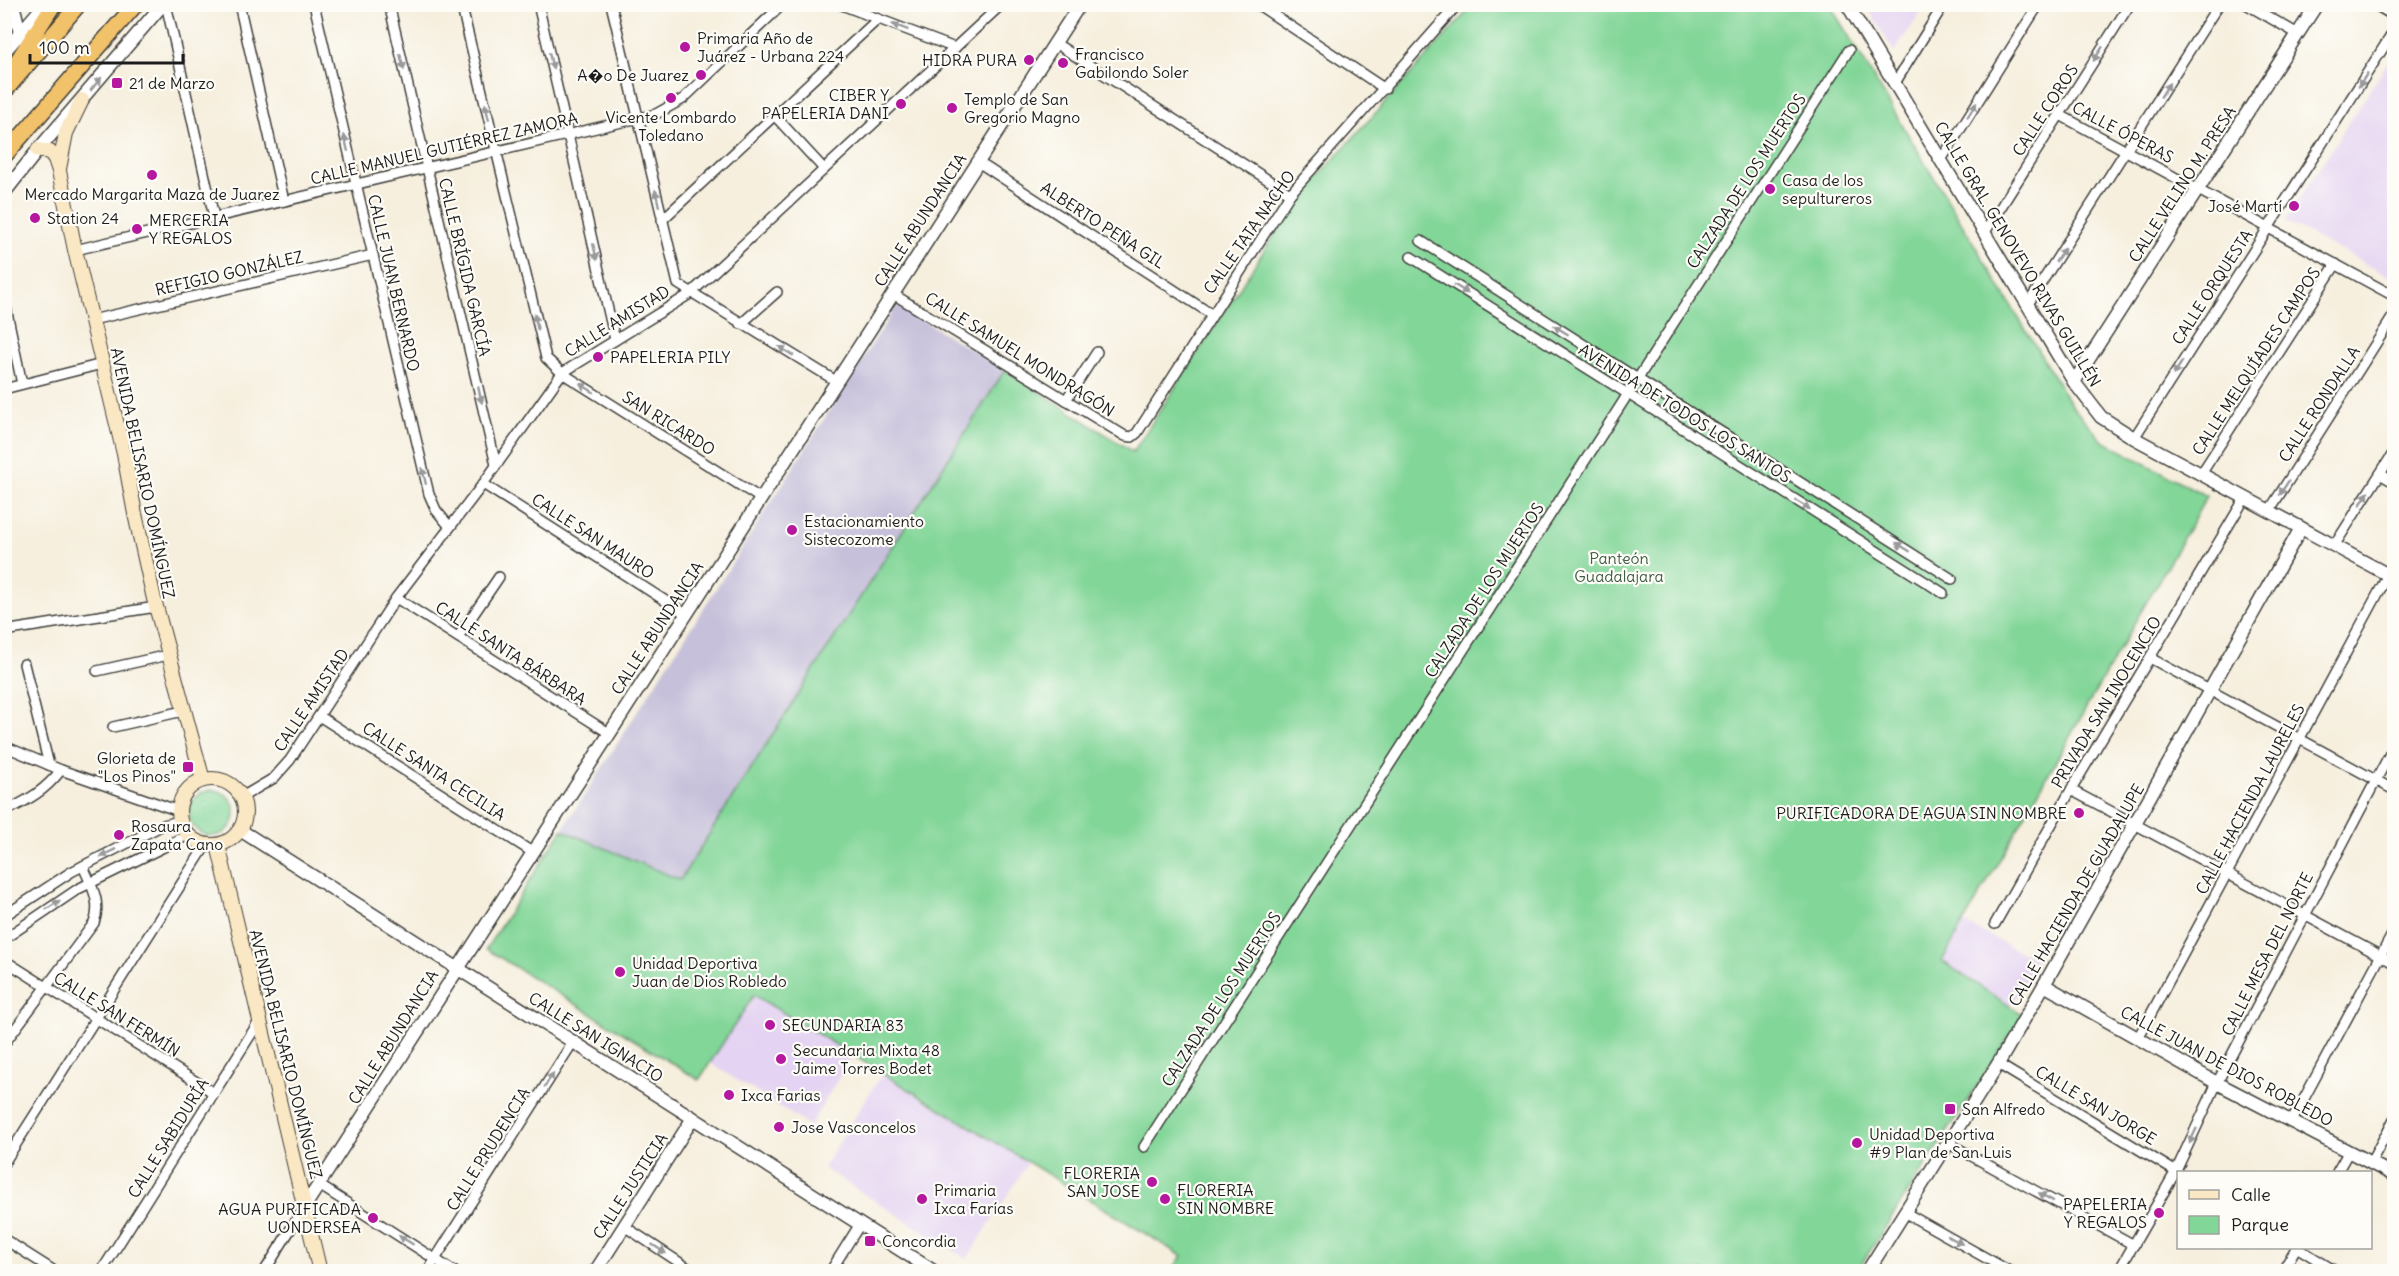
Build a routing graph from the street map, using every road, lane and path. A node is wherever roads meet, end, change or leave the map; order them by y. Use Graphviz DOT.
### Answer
graph roads {
  1 [pos="13,4"];
  2 [pos="45,4"];
  3 [pos="54,4"];
  4 [pos="79,4"];
  5 [pos="136,4"];
  6 [pos="164,4"];
  7 [pos="239,4"];
  8 [pos="314,4"];
  9 [pos="389,4"];
  10 [pos="461,4"];
  11 [pos="538,4"];
  12 [pos="611,4"];
  13 [pos="783,4"];
  14 [pos="839,4"];
  15 [pos="1002,4"];
  16 [pos="1080,4"];
  17 [pos="1257,4"];
  18 [pos="1458,4"];
  19 [pos="1847,4"];
  20 [pos="1944,4"];
  21 [pos="2040,4"];
  22 [pos="2130,4"];
  23 [pos="2220,4"];
  24 [pos="2246,4"];
  25 [pos="2317,4"];
  26 [pos="2374,4"];
  27 [pos="2394,15"];
  28 [pos="879,19"];
  29 [pos="2394,31"];
  30 [pos="2298,34"];
  31 [pos="23,40"];
  32 [pos="1055,42"];
  33 [pos="955,48"];
  34 [pos="1849,50"];
  35 [pos="4,52"];
  36 [pos="4,80"];
  37 [pos="1894,83"];
  38 [pos="1385,88"];
  39 [pos="4,92"];
  40 [pos="59,94"];
  41 [pos="82,100"];
  42 [pos="2060,115"];
  43 [pos="774,116"];
  44 [pos="638,118"];
  45 [pos="568,134"];
  46 [pos="38,150"];
  47 [pos="496,151"];
  48 [pos="2126,151"];
  49 [pos="4,156"];
  50 [pos="1941,160"];
  51 [pos="978,162"];
  52 [pos="4,167"];
  53 [pos="426,167"];
  54 [pos="824,169"];
  55 [pos="59,171"];
  56 [pos="356,184"];
  57 [pos="2198,189"];
  58 [pos="4,193"];
  59 [pos="1290,194"];
  60 [pos="284,201"];
  61 [pos="214,217"];
  62 [pos="662,220"];
  63 [pos="2268,227"];
  64 [pos="1984,232"];
  65 [pos="1421,241"];
  66 [pos="75,250"];
  67 [pos="373,255"];
  68 [pos="1411,257"];
  69 [pos="2336,264"];
  70 [pos="777,292"];
  71 [pos="690,294"];
  72 [pos="893,294"];
  73 [pos="2394,296"];
  74 [pos="4,298"];
  75 [pos="2028,304"];
  76 [pos="1211,314"];
  77 [pos="2394,315"];
  78 [pos="92,320"];
  79 [pos="741,324"];
  80 [pos="8,331"];
  81 [pos="615,340"];
  82 [pos="1097,352"];
  83 [pos="102,364"];
  84 [pos="561,373"];
  85 [pos="1638,379"];
  86 [pos="836,381"];
  87 [pos="2074,382"];
  88 [pos="22,384"];
  89 [pos="4,389"];
  90 [pos="1628,394"];
  91 [pos="1066,400"];
  92 [pos="1132,437"];
  93 [pos="2133,438"];
  94 [pos="2394,452"];
  95 [pos="496,465"];
  96 [pos="2201,474"];
  97 [pos="2380,474"];
  98 [pos="2394,482"];
  99 [pos="483,484"];
  100 [pos="760,498"];
  101 [pos="2245,498"];
  102 [pos="2269,511"];
  103 [pos="450,527"];
  104 [pos="2301,528"];
  105 [pos="2334,546"];
  106 [pos="2391,576"];
  107 [pos="499,578"];
  108 [pos="1952,579"];
  109 [pos="1943,593"];
  110 [pos="396,598"];
  111 [pos="155,603"];
  112 [pos="686,614"];
  113 [pos="4,631"];
  114 [pos="458,637"];
  115 [pos="168,655"];
  116 [pos="2150,658"];
  117 [pos="24,664"];
  118 [pos="98,670"];
  119 [pos="2210,692"];
  120 [pos="183,711"];
  121 [pos="319,716"];
  122 [pos="113,727"];
  123 [pos="609,733"];
  124 [pos="2299,739"];
  125 [pos="4,746"];
  126 [pos="2394,746"];
  127 [pos="49,765"];
  128 [pos="61,770"];
  129 [pos="203,780"];
  130 [pos="2376,780"];
  131 [pos="2071,790"];
  132 [pos="2394,790"];
  133 [pos="242,797"];
  134 [pos="4,812"];
  135 [pos="179,816"];
  136 [pos="2135,824"];
  137 [pos="240,830"];
  138 [pos="188,835"];
  139 [pos="212,845"];
  140 [pos="532,852"];
  141 [pos="83,866"];
  142 [pos="2227,872"];
  143 [pos="91,883"];
  144 [pos="2304,914"];
  145 [pos="4,916"];
  146 [pos="1995,924"];
  147 [pos="2394,932"];
  148 [pos="4,939"];
  149 [pos="2381,956"];
  150 [pos="4,960"];
  151 [pos="2394,963"];
  152 [pos="457,968"];
  153 [pos="2044,985"];
  154 [pos="47,987"];
  155 [pos="96,1018"];
  156 [pos="261,1020"];
  157 [pos="2138,1038"];
  158 [pos="573,1042"];
  159 [pos="4,1044"];
  160 [pos="1998,1064"];
  161 [pos="2217,1083"];
  162 [pos="214,1093"];
  163 [pos="693,1118"];
  164 [pos="2394,1119"];
  165 [pos="2292,1121"];
  166 [pos="1947,1143"];
  167 [pos="1144,1147"];
  168 [pos="2349,1151"];
  169 [pos="2371,1162"];
  170 [pos="4,1163"];
  171 [pos="2177,1171"];
  172 [pos="2338,1171"];
  173 [pos="2177,1172"];
  174 [pos="2394,1174"];
  175 [pos="319,1185"];
  176 [pos="305,1206"];
  177 [pos="1904,1212"];
  178 [pos="860,1224"];
  179 [pos="624,1226"];
  180 [pos="4,1239"];
  181 [pos="2134,1245"];
  182 [pos="2296,1249"];
  183 [pos="2299,1249"];
  184 [pos="436,1259"];
  185 [pos="56,1272"];
  186 [pos="101,1272"];
  187 [pos="264,1272"];
  188 [pos="320,1272"];
  189 [pos="427,1272"];
  190 [pos="455,1272"];
  191 [pos="595,1272"];
  192 [pos="694,1272"];
  193 [pos="830,1272"];
  194 [pos="935,1272"];
  195 [pos="1867,1272"];
  196 [pos="2011,1272"];
  197 [pos="2118,1272"];
  198 [pos="2282,1272"];
  199 [pos="2337,1272"];
  1 -- 31 [label="street"];
  2 -- 31 [label="street"];
  3 -- 31 [label="highway"];
  4 -- 39 [label="highway"];
  5 -- 40 [label="highway"];
  41 -- 6 [label="street, one-way"];
  6 -- 61 [label="street"];
  7 -- 60 [label="street"];
  56 -- 8 [label="street, CALLE JUAN BERNARDO, one-way"];
  9 -- 53 [label="street, CALLE BRÍGIDA GARCÍA, one-way"];
  47 -- 10 [label="street, one-way"];
  11 -- 45 [label="street, one-way"];
  12 -- 44 [label="street"];
  13 -- 44 [label="street, CALLE MANUEL GUTIÉRREZ ZAMORA"];
  14 -- 28 [label="street"];
  15 -- 33 [label="street, CALLE AMISTAD"];
  16 -- 32 [label="street, CALLE ABUNDANCIA"];
  17 -- 38 [label="street"];
  18 -- 38 [label="street, CALLE TATA NACHO"];
  19 -- 37 [label="street, CALLE GRAL. GENOVEVO RIVAS GUILLÉN"];
  20 -- 37 [label="street"];
  50 -- 21 [label="street, one-way"];
  22 -- 42 [label="street, CALLE COROS, one-way"];
  48 -- 23 [label="street, one-way"];
  24 -- 30 [label="street"];
  25 -- 30 [label="street, CALLE VELINO M. PRESA"];
  26 -- 27 [label="street"];
  33 -- 28 [label="street, one-way"];
  28 -- 43 [label="street"];
  29 -- 63 [label="street, CALLE ORQUESTA, one-way"];
  30 -- 57 [label="street, CALLE VELINO M. PRESA"];
  31 -- 35 [label="street"];
  31 -- 36 [label="highway"];
  32 -- 51 [label="street, CALLE ABUNDANCIA"];
  32 -- 59 [label="street"];
  33 -- 54 [label="street, CALLE AMISTAD"];
  34 -- 85 [label="street, CALZADA DE LOS MUERTOS"];
  37 -- 50 [label="street, CALLE GRAL. GENOVEVO RIVAS GUILLÉN"];
  38 -- 59 [label="street, CALLE TATA NACHO"];
  40 -- 49 [label="highway"];
  40 -- 52 [label="highway"];
  41 -- 46 [label="street"];
  41 -- 55 [label="main road, AVENIDA BELISARIO DOMÍNGUEZ"];
  42 -- 48 [label="street, CALLE ÓPERAS"];
  42 -- 64 [label="street, CALLE COROS"];
  43 -- 54 [label="street"];
  43 -- 62 [label="street"];
  44 -- 45 [label="street, CALLE MANUEL GUTIÉRREZ ZAMORA"];
  62 -- 44 [label="street, one-way"];
  45 -- 47 [label="street, CALLE MANUEL GUTIÉRREZ ZAMORA"];
  45 -- 81 [label="street, one-way"];
  46 -- 55 [label="main road, AVENIDA BELISARIO DOMÍNGUEZ"];
  46 -- 58 [label="street"];
  47 -- 53 [label="street, CALLE MANUEL GUTIÉRREZ ZAMORA"];
  84 -- 47 [label="street, one-way"];
  48 -- 57 [label="street, CALLE ÓPERAS"];
  75 -- 48 [label="street, one-way"];
  50 -- 64 [label="street, CALLE GRAL. GENOVEVO RIVAS GUILLÉN"];
  51 -- 72 [label="street, CALLE ABUNDANCIA"];
  51 -- 76 [label="street, ALBERTO PEÑA GIL"];
  53 -- 56 [label="street, CALLE MANUEL GUTIÉRREZ ZAMORA"];
  53 -- 95 [label="street, CALLE BRÍGIDA GARCÍA, one-way"];
  54 -- 71 [label="street, CALLE AMISTAD"];
  55 -- 66 [label="main road, AVENIDA BELISARIO DOMÍNGUEZ"];
  56 -- 60 [label="street, CALLE MANUEL GUTIÉRREZ ZAMORA"];
  56 -- 67 [label="street, CALLE JUAN BERNARDO"];
  57 -- 63 [label="street, CALLE ÓPERAS"];
  57 -- 87 [label="street, CALLE VELINO M. PRESA"];
  59 -- 76 [label="street, CALLE TATA NACHO"];
  60 -- 61 [label="street, CALLE MANUEL GUTIÉRREZ ZAMORA"];
  61 -- 66 [label="street, CALLE MANUEL GUTIÉRREZ ZAMORA"];
  62 -- 71 [label="street"];
  63 -- 69 [label="street, CALLE ÓPERAS"];
  63 -- 93 [label="street, CALLE ORQUESTA, one-way"];
  64 -- 75 [label="street, CALLE GRAL. GENOVEVO RIVAS GUILLÉN"];
  85 -- 65 [label="street, AVENIDA DE TODOS LOS SANTOS, one-way"];
  66 -- 78 [label="main road, AVENIDA BELISARIO DOMÍNGUEZ"];
  67 -- 78 [label="street, REFIGIO GONZÁLEZ"];
  103 -- 67 [label="street, CALLE JUAN BERNARDO, one-way"];
  68 -- 90 [label="street, AVENIDA DE TODOS LOS SANTOS, one-way"];
  69 -- 73 [label="street, CALLE ÓPERAS"];
  69 -- 96 [label="street, CALLE MELQUÍADES CAMPOS"];
  70 -- 79 [label="street"];
  71 -- 79 [label="street"];
  71 -- 81 [label="street, CALLE AMISTAD"];
  72 -- 86 [label="street, CALLE ABUNDANCIA"];
  72 -- 91 [label="street, CALLE SAMUEL MONDRAGÓN"];
  74 -- 80 [label="street"];
  75 -- 87 [label="street, CALLE GRAL. GENOVEVO RIVAS GUILLÉN"];
  76 -- 92 [label="street, CALLE TATA NACHO"];
  77 -- 102 [label="street, CALLE RONDALLA, one-way"];
  78 -- 83 [label="main road, AVENIDA BELISARIO DOMÍNGUEZ"];
  86 -- 79 [label="street, one-way"];
  80 -- 88 [label="street"];
  81 -- 84 [label="street, CALLE AMISTAD"];
  82 -- 91 [label="street"];
  83 -- 88 [label="street"];
  83 -- 111 [label="main road, AVENIDA BELISARIO DOMÍNGUEZ"];
  84 -- 95 [label="street, CALLE AMISTAD"];
  100 -- 84 [label="street, SAN RICARDO, one-way"];
  85 -- 90 [label="street, CALZADA DE LOS MUERTOS"];
  108 -- 85 [label="street, AVENIDA DE TODOS LOS SANTOS, one-way"];
  86 -- 100 [label="street, CALLE ABUNDANCIA"];
  87 -- 93 [label="street, CALLE GRAL. GENOVEVO RIVAS GUILLÉN"];
  88 -- 89 [label="street"];
  90 -- 109 [label="street, AVENIDA DE TODOS LOS SANTOS, one-way"];
  90 -- 167 [label="street, CALZADA DE LOS MUERTOS"];
  91 -- 92 [label="street, CALLE SAMUEL MONDRAGÓN"];
  93 -- 96 [label="street, CALLE GRAL. GENOVEVO RIVAS GUILLÉN"];
  94 -- 97 [label="street"];
  95 -- 99 [label="street, CALLE AMISTAD"];
  96 -- 101 [label="street, CALLE GRAL. GENOVEVO RIVAS GUILLÉN"];
  97 -- 98 [label="street"];
  105 -- 97 [label="street, one-way"];
  99 -- 103 [label="street, CALLE AMISTAD"];
  99 -- 112 [label="street, CALLE SAN MAURO"];
  100 -- 112 [label="street, CALLE ABUNDANCIA"];
  101 -- 102 [label="street, CALLE GRAL. GENOVEVO RIVAS GUILLÉN"];
  101 -- 116 [label="street, PRIVADA SAN INOCENCIO"];
  102 -- 104 [label="street, CALLE GRAL. GENOVEVO RIVAS GUILLÉN"];
  103 -- 110 [label="street, CALLE AMISTAD"];
  104 -- 105 [label="street, CALLE GRAL. GENOVEVO RIVAS GUILLÉN"];
  104 -- 119 [label="street, CALLE HACIENDA DE GUADALUPE"];
  105 -- 106 [label="street, CALLE GRAL. GENOVEVO RIVAS GUILLÉN"];
  106 -- 124 [label="street, CALLE HACIENDA LAURELES"];
  107 -- 114 [label="street"];
  110 -- 114 [label="street, CALLE SANTA BÁRBARA"];
  110 -- 121 [label="street, CALLE AMISTAD"];
  111 -- 113 [label="street"];
  111 -- 115 [label="main road, AVENIDA BELISARIO DOMÍNGUEZ"];
  112 -- 123 [label="street, CALLE ABUNDANCIA"];
  114 -- 123 [label="street, CALLE SANTA BÁRBARA"];
  115 -- 118 [label="street"];
  115 -- 120 [label="main road, AVENIDA BELISARIO DOMÍNGUEZ"];
  116 -- 119 [label="street"];
  116 -- 131 [label="street, PRIVADA SAN INOCENCIO"];
  117 -- 127 [label="street"];
  119 -- 124 [label="street"];
  119 -- 136 [label="street, CALLE HACIENDA DE GUADALUPE"];
  120 -- 122 [label="street"];
  120 -- 129 [label="main road, AVENIDA BELISARIO DOMÍNGUEZ"];
  121 -- 133 [label="street, CALLE AMISTAD"];
  121 -- 140 [label="street, CALLE SANTA CECILIA"];
  123 -- 140 [label="street, CALLE ABUNDANCIA"];
  124 -- 130 [label="street"];
  124 -- 142 [label="street, CALLE HACIENDA LAURELES"];
  125 -- 127 [label="street"];
  126 -- 130 [label="street, CALLE MESA DEL NORTE"];
  127 -- 128 [label="street"];
  128 -- 134 [label="street"];
  128 -- 135 [label="street"];
  129 -- 133 [label="main road"];
  129 -- 135 [label="main road"];
  130 -- 132 [label="street"];
  130 -- 144 [label="street, CALLE MESA DEL NORTE"];
  131 -- 136 [label="street"];
  131 -- 146 [label="street, PRIVADA SAN INOCENCIO"];
  133 -- 137 [label="main road"];
  135 -- 138 [label="main road"];
  135 -- 141 [label="street, one-way"];
  136 -- 142 [label="street"];
  136 -- 153 [label="street, CALLE HACIENDA DE GUADALUPE"];
  137 -- 139 [label="main road"];
  137 -- 152 [label="street, CALLE SAN IGNACIO"];
  138 -- 139 [label="main road"];
  138 -- 143 [label="street"];
  139 -- 155 [label="street"];
  139 -- 156 [label="main road, AVENIDA BELISARIO DOMÍNGUEZ"];
  140 -- 152 [label="street, CALLE ABUNDANCIA"];
  141 -- 143 [label="street"];
  141 -- 145 [label="street"];
  142 -- 144 [label="street"];
  142 -- 157 [label="street, CALLE HACIENDA LAURELES"];
  148 -- 143 [label="street, one-way"];
  143 -- 154 [label="street"];
  144 -- 149 [label="street"];
  144 -- 161 [label="street, CALLE MESA DEL NORTE"];
  147 -- 149 [label="street"];
  149 -- 151 [label="street"];
  149 -- 165 [label="street"];
  150 -- 154 [label="street, CALLE SAN FERMÍN"];
  152 -- 158 [label="street, CALLE SAN IGNACIO"];
  152 -- 175 [label="street, CALLE ABUNDANCIA"];
  153 -- 157 [label="street, CALLE JUAN DE DIOS ROBLEDO"];
  153 -- 160 [label="street, CALLE HACIENDA DE GUADALUPE"];
  154 -- 155 [label="street, CALLE SAN FERMÍN"];
  154 -- 159 [label="street"];
  155 -- 162 [label="street, CALLE SAN FERMÍN"];
  155 -- 170 [label="street"];
  156 -- 162 [label="street, CALLE SABIDURÍA"];
  156 -- 176 [label="main road, AVENIDA BELISARIO DOMÍNGUEZ"];
  157 -- 161 [label="street, CALLE JUAN DE DIOS ROBLEDO"];
  158 -- 163 [label="street, CALLE SAN IGNACIO"];
  184 -- 158 [label="street, CALLE PRUDENCIA, one-way"];
  160 -- 166 [label="street, CALLE HACIENDA DE GUADALUPE"];
  160 -- 173 [label="street, CALLE SAN JORGE"];
  161 -- 165 [label="street, CALLE JUAN DE DIOS ROBLEDO"];
  161 -- 171 [label="street, CALLE MESA DEL NORTE, one-way"];
  162 -- 186 [label="street, CALLE SABIDURÍA"];
  163 -- 178 [label="street, CALLE SAN IGNACIO"];
  163 -- 179 [label="street, CALLE JUSTICIA"];
  164 -- 169 [label="street"];
  165 -- 168 [label="street, CALLE JUAN DE DIOS ROBLEDO"];
  166 -- 177 [label="street, CALLE HACIENDA DE GUADALUPE"];
  181 -- 166 [label="street, one-way"];
  168 -- 169 [label="street, CALLE JUAN DE DIOS ROBLEDO"];
  168 -- 172 [label="street"];
  169 -- 174 [label="street, CALLE JUAN DE DIOS ROBLEDO"];
  173 -- 181 [label="street, CALLE MESA DEL NORTE"];
  175 -- 176 [label="street, CALLE ABUNDANCIA"];
  184 -- 175 [label="street, one-way"];
  176 -- 187 [label="street, CALLE ABUNDANCIA"];
  176 -- 188 [label="main road, AVENIDA BELISARIO DOMÍNGUEZ"];
  177 -- 195 [label="street, CALLE HACIENDA DE GUADALUPE"];
  177 -- 196 [label="street, one-way"];
  178 -- 193 [label="street"];
  178 -- 194 [label="street, CALLE SAN IGNACIO"];
  179 -- 191 [label="street, CALLE JUSTICIA"];
  179 -- 192 [label="street, one-way"];
  180 -- 185 [label="street"];
  181 -- 197 [label="street, CALLE MESA DEL NORTE"];
  182 -- 198 [label="street"];
  183 -- 199 [label="street"];
  184 -- 189 [label="street, CALLE PRUDENCIA"];
  184 -- 190 [label="street"];
}
